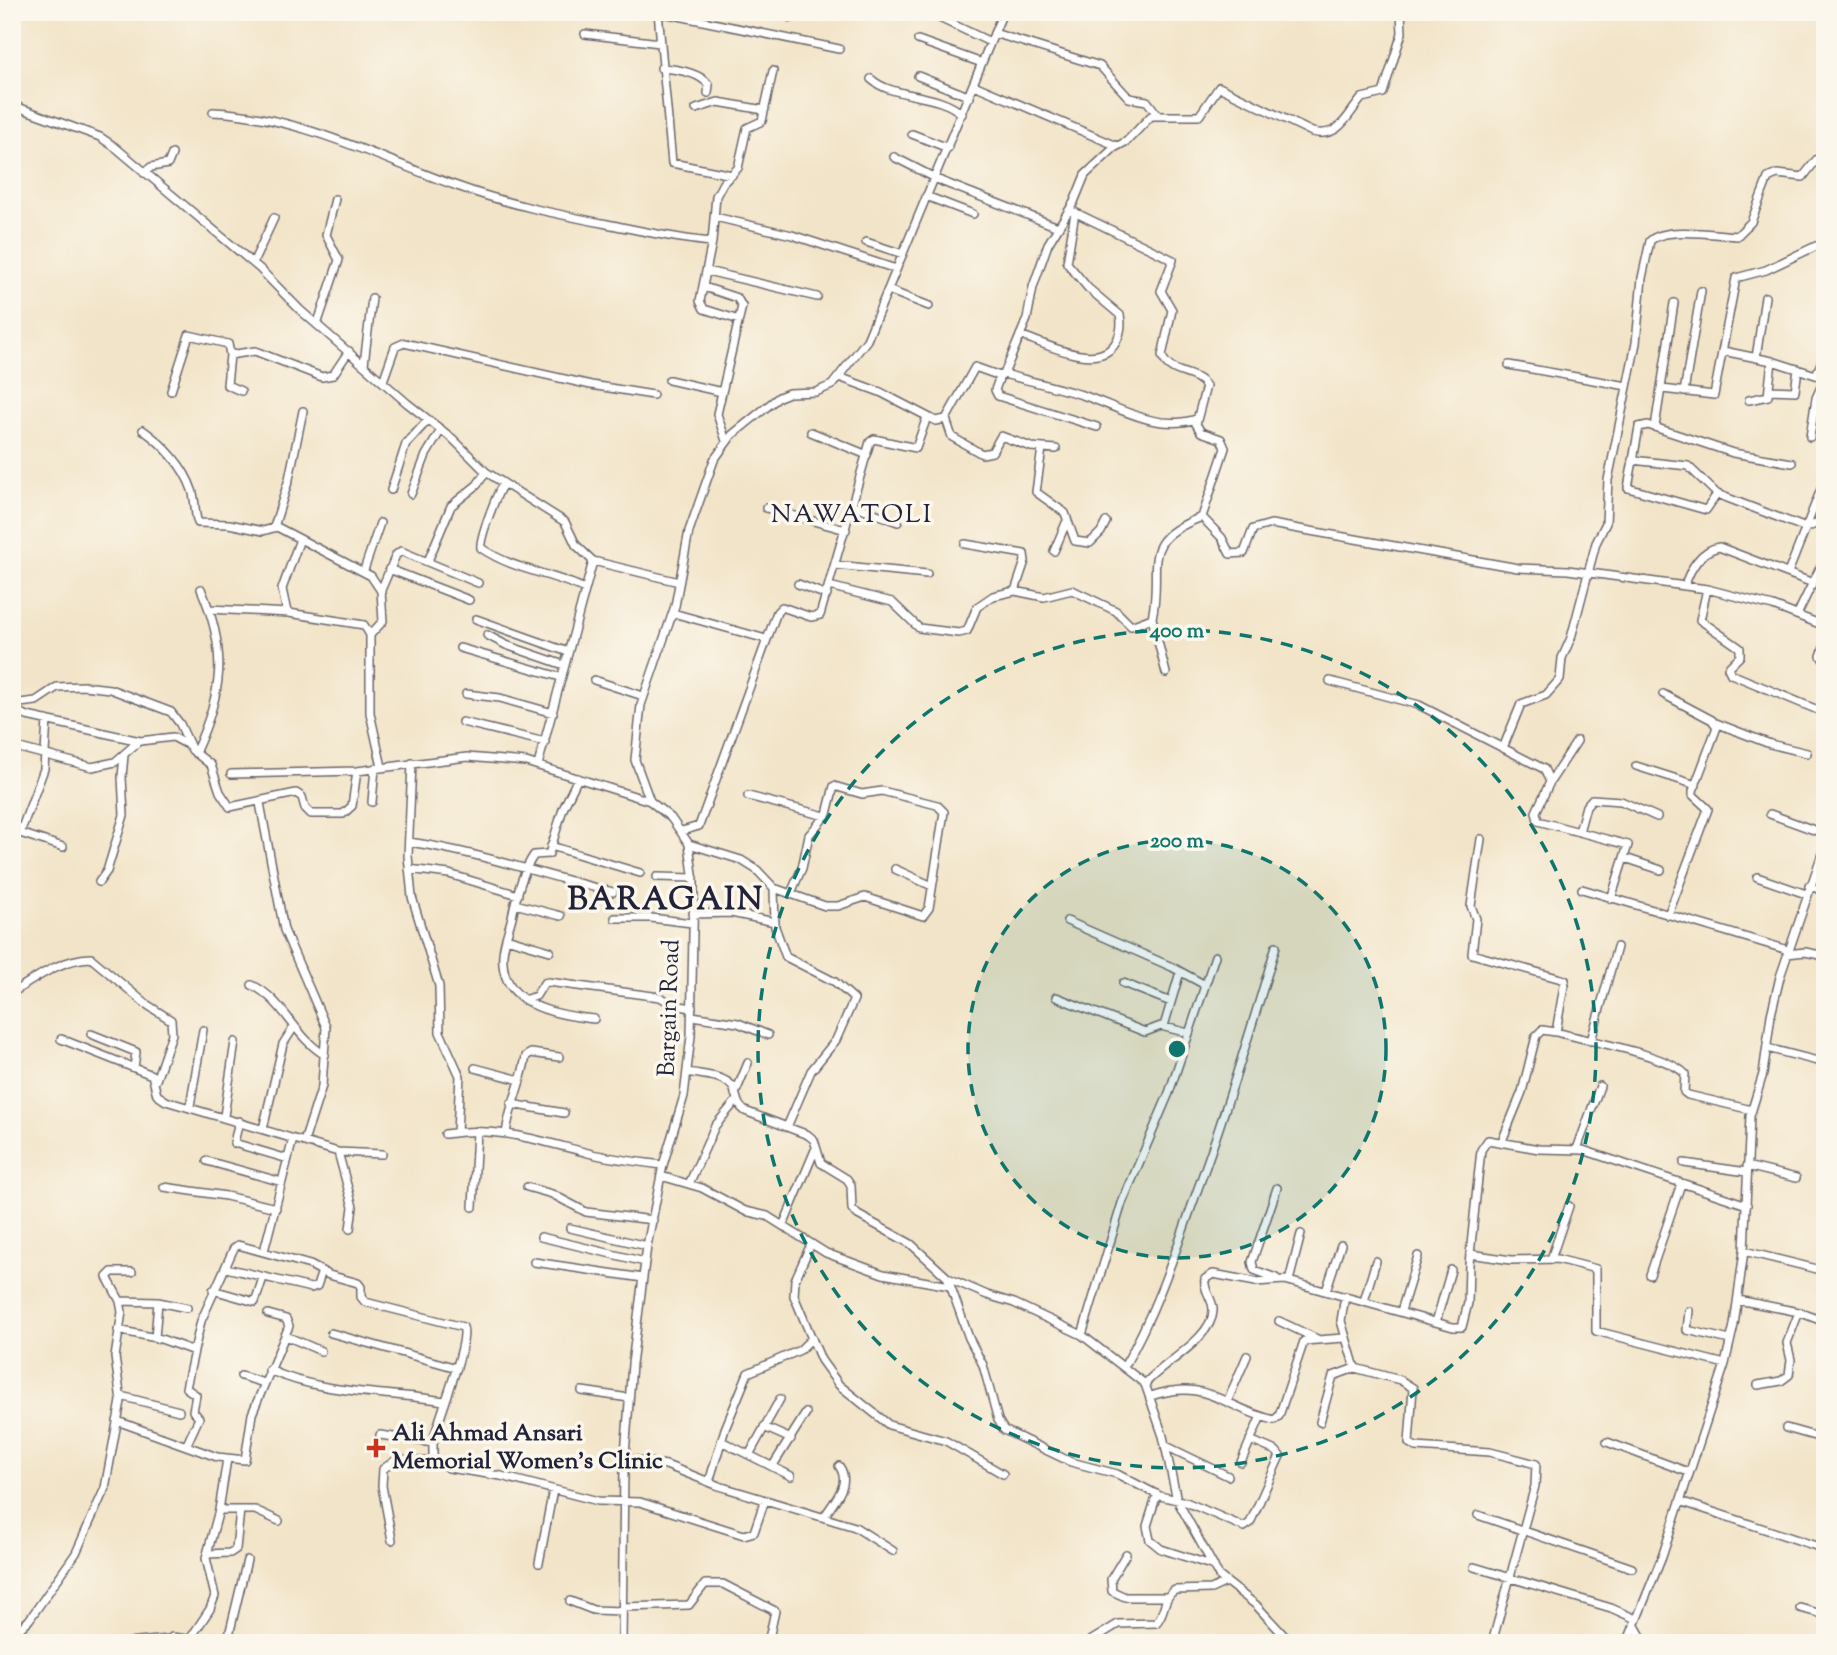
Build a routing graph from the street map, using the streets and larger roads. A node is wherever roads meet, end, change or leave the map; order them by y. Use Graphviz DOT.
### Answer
graph roads {
  1 [pos="658,12"];
  2 [pos="777,12"];
  3 [pos="800,12"];
  4 [pos="927,12"];
  5 [pos="1003,12"];
  6 [pos="1401,12"];
  7 [pos="994,33"];
  8 [pos="585,34"];
  9 [pos="918,40"];
  10 [pos="990,42"];
  11 [pos="660,43"];
  12 [pos="839,49"];
  13 [pos="982,63"];
  14 [pos="661,68"];
  15 [pos="773,71"];
  16 [pos="918,76"];
  17 [pos="871,79"];
  18 [pos="974,85"];
  19 [pos="708,93"];
  20 [pos="970,97"];
  21 [pos="12,105"];
  22 [pos="696,109"];
  23 [pos="764,110"];
  24 [pos="213,112"];
  25 [pos="962,114"];
  26 [pos="1157,114"];
  27 [pos="912,134"];
  28 [pos="1117,146"];
  29 [pos="948,148"];
  30 [pos="172,154"];
  31 [pos="894,157"];
  32 [pos="1825,157"];
  33 [pos="144,173"];
  34 [pos="733,175"];
  35 [pos="935,177"];
  36 [pos="926,195"];
  37 [pos="335,199"];
  38 [pos="1072,211"];
  39 [pos="973,214"];
  40 [pos="715,217"];
  41 [pos="274,218"];
  42 [pos="1058,227"];
  43 [pos="712,242"];
  44 [pos="866,242"];
  45 [pos="1825,245"];
  46 [pos="903,254"];
  47 [pos="253,263"];
  48 [pos="896,270"];
  49 [pos="707,271"];
  50 [pos="704,287"];
  51 [pos="888,290"];
  52 [pos="1701,291"];
  53 [pos="817,297"];
  54 [pos="1765,297"];
  55 [pos="372,298"];
  56 [pos="1674,303"];
  57 [pos="929,306"];
  58 [pos="739,320"];
  59 [pos="317,324"];
  60 [pos="1020,335"];
  61 [pos="349,351"];
  62 [pos="1723,351"];
  63 [pos="1825,354"];
  64 [pos="230,355"];
  65 [pos="1756,358"];
  66 [pos="1772,361"];
  67 [pos="364,364"];
  68 [pos="1509,365"];
  69 [pos="1798,369"];
  70 [pos="1002,375"];
  71 [pos="839,377"];
  72 [pos="1822,377"];
  73 [pos="383,380"];
  74 [pos="669,380"];
  75 [pos="1628,386"];
  76 [pos="1662,388"];
  77 [pos="1769,390"];
  78 [pos="171,391"];
  79 [pos="241,391"];
  80 [pos="1684,391"];
  81 [pos="722,392"];
  82 [pos="653,395"];
  83 [pos="1749,400"];
  84 [pos="303,411"];
  85 [pos="926,417"];
  86 [pos="946,419"];
  87 [pos="1196,419"];
  88 [pos="428,420"];
  89 [pos="1097,427"];
  90 [pos="1655,427"];
  91 [pos="143,429"];
  92 [pos="441,430"];
  93 [pos="811,432"];
  94 [pos="1810,437"];
  95 [pos="726,441"];
  96 [pos="1042,448"];
  97 [pos="1056,449"];
  98 [pos="867,455"];
  99 [pos="1632,460"];
  100 [pos="1792,463"];
  101 [pos="486,472"];
  102 [pos="1825,480"];
  103 [pos="503,484"];
  104 [pos="391,490"];
  105 [pos="411,494"];
  106 [pos="1717,494"];
  107 [pos="853,505"];
  108 [pos="766,508"];
  109 [pos="1202,517"];
  110 [pos="1068,518"];
  111 [pos="1825,520"];
  112 [pos="898,522"];
  113 [pos="1106,522"];
  114 [pos="380,523"];
  115 [pos="274,527"];
  116 [pos="1806,528"];
  117 [pos="846,530"];
  118 [pos="300,539"];
  119 [pos="965,544"];
  120 [pos="1054,551"];
  121 [pos="428,561"];
  122 [pos="593,561"];
  123 [pos="835,565"];
  124 [pos="1820,568"];
  125 [pos="389,569"];
  126 [pos="364,570"];
  127 [pos="1589,573"];
  128 [pos="1788,573"];
  129 [pos="927,574"];
  130 [pos="679,582"];
  131 [pos="478,583"];
  132 [pos="1813,583"];
  133 [pos="798,584"];
  134 [pos="1685,585"];
  135 [pos="829,586"];
  136 [pos="201,589"];
  137 [pos="584,589"];
  138 [pos="1707,589"];
  139 [pos="381,591"];
  140 [pos="1014,591"];
  141 [pos="827,595"];
  142 [pos="469,600"];
  143 [pos="209,609"];
  144 [pos="286,612"];
  145 [pos="673,613"];
  146 [pos="1797,615"];
  147 [pos="1152,618"];
  148 [pos="476,619"];
  149 [pos="1825,626"];
  150 [pos="370,635"];
  151 [pos="487,635"];
  152 [pos="766,639"];
  153 [pos="1825,645"];
  154 [pos="460,648"];
  155 [pos="568,652"];
  156 [pos="1825,662"];
  157 [pos="564,665"];
  158 [pos="1166,673"];
  159 [pos="560,677"];
  160 [pos="594,680"];
  161 [pos="1330,681"];
  162 [pos="466,694"];
  163 [pos="1663,694"];
  164 [pos="643,696"];
  165 [pos="12,704"];
  166 [pos="12,709"];
  167 [pos="553,713"];
  168 [pos="1825,713"];
  169 [pos="47,720"];
  170 [pos="462,722"];
  171 [pos="1716,723"];
  172 [pos="140,741"];
  173 [pos="1577,741"];
  174 [pos="545,742"];
  175 [pos="12,746"];
  176 [pos="1503,748"];
  177 [pos="192,750"];
  178 [pos="1807,752"];
  179 [pos="45,755"];
  180 [pos="124,755"];
  181 [pos="412,763"];
  182 [pos="538,765"];
  183 [pos="1636,766"];
  184 [pos="379,768"];
  185 [pos="356,771"];
  186 [pos="231,774"];
  187 [pos="578,778"];
  188 [pos="1550,782"];
  189 [pos="1696,785"];
  190 [pos="748,796"];
  191 [pos="650,801"];
  192 [pos="372,802"];
  193 [pos="260,803"];
  194 [pos="1770,814"];
  195 [pos="825,816"];
  196 [pos="1657,817"];
  197 [pos="682,831"];
  198 [pos="1579,832"];
  199 [pos="1825,834"];
  200 [pos="1481,839"];
  201 [pos="409,842"];
  202 [pos="688,844"];
  203 [pos="63,846"];
  204 [pos="551,846"];
  205 [pos="1824,849"];
  206 [pos="1625,858"];
  207 [pos="409,869"];
  208 [pos="895,869"];
  209 [pos="526,870"];
  210 [pos="1661,870"];
  211 [pos="640,873"];
  212 [pos="657,877"];
  213 [pos="1757,877"];
  214 [pos="694,878"];
  215 [pos="99,881"];
  216 [pos="933,886"];
  217 [pos="774,888"];
  218 [pos="1582,889"];
  219 [pos="1807,890"];
  220 [pos="1825,891"];
  221 [pos="613,892"];
  222 [pos="791,893"];
  223 [pos="516,899"];
  224 [pos="1611,899"];
  225 [pos="693,914"];
  226 [pos="1668,915"];
  227 [pos="561,916"];
  228 [pos="615,918"];
  229 [pos="1067,921"];
  230 [pos="775,922"];
  231 [pos="692,923"];
  232 [pos="506,938"];
  233 [pos="1276,946"];
  234 [pos="1616,947"];
  235 [pos="550,951"];
  236 [pos="1788,952"];
  237 [pos="1215,956"];
  238 [pos="1825,956"];
  239 [pos="1180,972"];
  240 [pos="1123,983"];
  241 [pos="253,985"];
  242 [pos="1205,985"];
  243 [pos="12,993"];
  244 [pos="1056,997"];
  245 [pos="524,1000"];
  246 [pos="1171,1002"];
  247 [pos="692,1012"];
  248 [pos="594,1019"];
  249 [pos="1164,1026"];
  250 [pos="294,1027"];
  251 [pos="203,1030"];
  252 [pos="1556,1032"];
  253 [pos="1188,1033"];
  254 [pos="92,1034"];
  255 [pos="768,1035"];
  256 [pos="61,1039"];
  257 [pos="1591,1041"];
  258 [pos="235,1042"];
  259 [pos="1767,1048"];
  260 [pos="325,1055"];
  261 [pos="559,1057"];
  262 [pos="748,1063"];
  263 [pos="1825,1063"];
  264 [pos="134,1068"];
  265 [pos="475,1068"];
  266 [pos="688,1072"];
  267 [pos="156,1080"];
  268 [pos="520,1080"];
  269 [pos="1600,1086"];
  270 [pos="736,1098"];
  271 [pos="511,1104"];
  272 [pos="190,1106"];
  273 [pos="1752,1110"];
  274 [pos="564,1113"];
  275 [pos="224,1116"];
  276 [pos="239,1121"];
  277 [pos="787,1126"];
  278 [pos="263,1129"];
  279 [pos="477,1131"];
  280 [pos="457,1132"];
  281 [pos="445,1134"];
  282 [pos="506,1134"];
  283 [pos="293,1139"];
  284 [pos="1502,1141"];
  285 [pos="304,1142"];
  286 [pos="816,1146"];
  287 [pos="1577,1149"];
  288 [pos="338,1152"];
  289 [pos="382,1154"];
  290 [pos="288,1159"];
  291 [pos="207,1161"];
  292 [pos="1684,1163"];
  293 [pos="663,1165"];
  294 [pos="1747,1169"];
  295 [pos="661,1176"];
  296 [pos="1796,1178"];
  297 [pos="282,1182"];
  298 [pos="689,1184"];
  299 [pos="1681,1184"];
  300 [pos="164,1187"];
  301 [pos="527,1187"];
  302 [pos="1277,1188"];
  303 [pos="1746,1205"];
  304 [pos="1569,1206"];
  305 [pos="473,1207"];
  306 [pos="276,1208"];
  307 [pos="653,1220"];
  308 [pos="783,1226"];
  309 [pos="350,1228"];
  310 [pos="570,1228"];
  311 [pos="1301,1234"];
  312 [pos="541,1237"];
  313 [pos="811,1244"];
  314 [pos="1341,1245"];
  315 [pos="647,1246"];
  316 [pos="264,1251"];
  317 [pos="1744,1251"];
  318 [pos="1469,1254"];
  319 [pos="1418,1256"];
  320 [pos="1551,1259"];
  321 [pos="1377,1261"];
  322 [pos="534,1262"];
  323 [pos="645,1262"];
  324 [pos="226,1268"];
  325 [pos="1451,1270"];
  326 [pos="322,1271"];
  327 [pos="1825,1271"];
  328 [pos="132,1272"];
  329 [pos="1650,1275"];
  330 [pos="263,1278"];
  331 [pos="643,1278"];
  332 [pos="1276,1278"];
  333 [pos="1289,1281"];
  334 [pos="949,1282"];
  335 [pos="213,1290"];
  336 [pos="1326,1291"];
  337 [pos="1345,1296"];
  338 [pos="1738,1300"];
  339 [pos="120,1301"];
  340 [pos="1364,1301"];
  341 [pos="158,1302"];
  342 [pos="1825,1307"];
  343 [pos="187,1308"];
  344 [pos="1401,1311"];
  345 [pos="1689,1311"];
  346 [pos="1799,1312"];
  347 [pos="268,1314"];
  348 [pos="1279,1321"];
  349 [pos="1436,1322"];
  350 [pos="1823,1322"];
  351 [pos="118,1330"];
  352 [pos="331,1333"];
  353 [pos="1082,1335"];
  354 [pos="286,1336"];
  355 [pos="155,1338"];
  356 [pos="812,1338"];
  357 [pos="1344,1338"];
  358 [pos="1318,1340"];
  359 [pos="1730,1340"];
  360 [pos="194,1351"];
  361 [pos="321,1351"];
  362 [pos="1247,1356"];
  363 [pos="1725,1364"];
  364 [pos="457,1367"];
  365 [pos="1124,1367"];
  366 [pos="1355,1368"];
  367 [pos="270,1370"];
  368 [pos="242,1376"];
  369 [pos="264,1382"];
  370 [pos="1145,1384"];
  371 [pos="1758,1385"];
  372 [pos="582,1391"];
  373 [pos="121,1396"];
  374 [pos="1152,1396"];
  375 [pos="629,1398"];
  376 [pos="780,1399"];
  377 [pos="444,1401"];
  378 [pos="1227,1402"];
  379 [pos="179,1410"];
  380 [pos="806,1413"];
  381 [pos="1261,1416"];
  382 [pos="117,1421"];
  383 [pos="1320,1422"];
  384 [pos="764,1427"];
  385 [pos="1786,1428"];
  386 [pos="380,1435"];
  387 [pos="790,1439"];
  388 [pos="1825,1439"];
  389 [pos="1250,1440"];
  390 [pos="721,1441"];
  391 [pos="1607,1442"];
  392 [pos="433,1443"];
  393 [pos="187,1444"];
  394 [pos="1166,1446"];
  395 [pos="749,1455"];
  396 [pos="624,1458"];
  397 [pos="227,1459"];
  398 [pos="1241,1461"];
  399 [pos="437,1462"];
  400 [pos="839,1466"];
  401 [pos="772,1467"];
  402 [pos="1688,1472"];
  403 [pos="1003,1474"];
  404 [pos="791,1476"];
  405 [pos="1228,1476"];
  406 [pos="709,1482"];
  407 [pos="553,1490"];
  408 [pos="1157,1494"];
  409 [pos="765,1500"];
  410 [pos="1177,1500"];
  411 [pos="1679,1501"];
  412 [pos="623,1502"];
  413 [pos="219,1510"];
  414 [pos="240,1510"];
  415 [pos="1478,1515"];
  416 [pos="824,1517"];
  417 [pos="279,1521"];
  418 [pos="1523,1531"];
  419 [pos="392,1540"];
  420 [pos="1825,1549"];
  421 [pos="893,1551"];
  422 [pos="207,1554"];
  423 [pos="1126,1554"];
  424 [pos="247,1560"];
  425 [pos="538,1563"];
  426 [pos="1214,1566"];
  427 [pos="1474,1567"];
  428 [pos="1632,1568"];
  429 [pos="1510,1579"];
  430 [pos="1224,1583"];
  431 [pos="1167,1597"];
  432 [pos="570,1601"];
  433 [pos="1800,1608"];
  434 [pos="622,1609"];
  435 [pos="1825,1615"];
  436 [pos="1635,1621"];
  437 [pos="1279,1629"];
  438 [pos="12,1636"];
  439 [pos="190,1639"];
  440 [pos="769,1639"];
  441 [pos="168,1641"];
  442 [pos="128,1643"];
  443 [pos="216,1643"];
  444 [pos="622,1643"];
  445 [pos="785,1643"];
  446 [pos="1087,1643"];
  447 [pos="1279,1643"];
  448 [pos="1291,1643"];
  449 [pos="1493,1643"];
  450 [pos="1627,1643"];
  451 [pos="1644,1643"];
  1 -- 11 [label="street"];
  1 -- 12 [label="street"];
  2 -- 3 [label="street"];
  4 -- 10 [label="street"];
  5 -- 7 [label="street"];
  6 -- 26 [label="street"];
  7 -- 10 [label="street"];
  7 -- 26 [label="street"];
  8 -- 11 [label="street"];
  9 -- 13 [label="street"];
  10 -- 13 [label="street"];
  11 -- 14 [label="street"];
  13 -- 18 [label="street"];
  14 -- 19 [label="street"];
  14 -- 34 [label="street"];
  15 -- 23 [label="street"];
  16 -- 20 [label="street"];
  17 -- 25 [label="street"];
  18 -- 20 [label="street"];
  18 -- 28 [label="street"];
  20 -- 25 [label="street"];
  21 -- 33 [label="street"];
  22 -- 23 [label="street"];
  23 -- 34 [label="street"];
  24 -- 43 [label="street"];
  25 -- 29 [label="street"];
  26 -- 28 [label="street"];
  27 -- 29 [label="street"];
  28 -- 38 [label="street"];
  29 -- 35 [label="street"];
  30 -- 33 [label="street"];
  31 -- 35 [label="street"];
  32 -- 75 [label="street"];
  33 -- 47 [label="street"];
  34 -- 40 [label="street"];
  35 -- 36 [label="street"];
  35 -- 42 [label="street"];
  36 -- 39 [label="street"];
  36 -- 46 [label="street"];
  37 -- 59 [label="street"];
  38 -- 42 [label="street"];
  38 -- 60 [label="street"];
  38 -- 87 [label="street"];
  40 -- 43 [label="street"];
  40 -- 48 [label="street"];
  41 -- 47 [label="street"];
  42 -- 60 [label="street"];
  43 -- 49 [label="street"];
  44 -- 46 [label="street"];
  45 -- 62 [label="street"];
  46 -- 48 [label="street"];
  47 -- 59 [label="street"];
  48 -- 51 [label="street"];
  49 -- 50 [label="street"];
  49 -- 53 [label="street"];
  50 -- 58 [label="street"];
  50 -- 58 [label="street"];
  51 -- 57 [label="street"];
  51 -- 71 [label="street"];
  52 -- 80 [label="street"];
  54 -- 65 [label="street"];
  55 -- 67 [label="street"];
  56 -- 76 [label="street"];
  58 -- 81 [label="street"];
  59 -- 61 [label="street"];
  60 -- 70 [label="street"];
  61 -- 64 [label="street"];
  61 -- 67 [label="street"];
  62 -- 65 [label="street"];
  62 -- 80 [label="street"];
  63 -- 72 [label="street"];
  64 -- 78 [label="street"];
  64 -- 79 [label="street"];
  65 -- 66 [label="street"];
  66 -- 69 [label="street"];
  66 -- 77 [label="street"];
  67 -- 73 [label="street"];
  68 -- 75 [label="street"];
  69 -- 72 [label="street"];
  69 -- 77 [label="street"];
  70 -- 86 [label="street"];
  70 -- 87 [label="street"];
  70 -- 89 [label="street"];
  71 -- 85 [label="street"];
  71 -- 95 [label="street"];
  72 -- 94 [label="street"];
  73 -- 82 [label="street"];
  73 -- 88 [label="street"];
  74 -- 81 [label="street"];
  75 -- 127 [label="street"];
  76 -- 80 [label="street"];
  76 -- 90 [label="street"];
  77 -- 83 [label="street"];
  81 -- 95 [label="street"];
  84 -- 115 [label="street"];
  85 -- 86 [label="street"];
  85 -- 98 [label="street"];
  86 -- 96 [label="street"];
  87 -- 109 [label="street"];
  88 -- 92 [label="street"];
  88 -- 104 [label="street"];
  90 -- 99 [label="street"];
  90 -- 100 [label="street"];
  91 -- 115 [label="street"];
  92 -- 101 [label="street"];
  92 -- 105 [label="street"];
  93 -- 98 [label="street"];
  95 -- 130 [label="street"];
  96 -- 97 [label="street"];
  96 -- 110 [label="street"];
  98 -- 107 [label="street"];
  99 -- 106 [label="street"];
  99 -- 106 [label="street"];
  101 -- 103 [label="street"];
  101 -- 121 [label="street"];
  102 -- 116 [label="street"];
  103 -- 122 [label="street"];
  103 -- 137 [label="street"];
  106 -- 116 [label="street"];
  107 -- 112 [label="street"];
  107 -- 117 [label="street"];
  108 -- 117 [label="street"];
  109 -- 127 [label="street"];
  109 -- 147 [label="street"];
  110 -- 113 [label="street"];
  110 -- 120 [label="street"];
  111 -- 116 [label="street"];
  114 -- 126 [label="street"];
  115 -- 118 [label="street"];
  116 -- 128 [label="street"];
  117 -- 123 [label="street"];
  118 -- 126 [label="street"];
  118 -- 144 [label="street"];
  119 -- 140 [label="street"];
  121 -- 125 [label="street"];
  121 -- 131 [label="street"];
  122 -- 130 [label="street"];
  122 -- 137 [label="street"];
  123 -- 129 [label="street"];
  123 -- 135 [label="street"];
  124 -- 132 [label="street"];
  125 -- 139 [label="street"];
  125 -- 142 [label="street"];
  126 -- 139 [label="street"];
  127 -- 134 [label="street"];
  127 -- 176 [label="street"];
  128 -- 132 [label="street"];
  128 -- 134 [label="street"];
  130 -- 145 [label="street"];
  132 -- 146 [label="street"];
  133 -- 141 [label="street"];
  134 -- 138 [label="street"];
  135 -- 140 [label="street"];
  135 -- 141 [label="street"];
  136 -- 143 [label="street"];
  137 -- 155 [label="street"];
  138 -- 146 [label="street"];
  138 -- 168 [label="street"];
  139 -- 150 [label="street"];
  140 -- 147 [label="street"];
  141 -- 152 [label="street"];
  143 -- 144 [label="street"];
  143 -- 177 [label="street"];
  144 -- 150 [label="street"];
  145 -- 152 [label="street"];
  145 -- 164 [label="street"];
  146 -- 149 [label="street"];
  147 -- 158 [label="street"];
  148 -- 155 [label="street"];
  150 -- 184 [label="street"];
  151 -- 157 [label="street"];
  152 -- 197 [label="street"];
  153 -- 156 [label="street"];
  154 -- 159 [label="street"];
  155 -- 157 [label="street"];
  157 -- 159 [label="street"];
  159 -- 167 [label="street"];
  160 -- 164 [label="street"];
  161 -- 176 [label="street"];
  162 -- 167 [label="street"];
  163 -- 171 [label="street"];
  164 -- 191 [label="street"];
  165 -- 177 [label="street"];
  166 -- 169 [label="street"];
  167 -- 174 [label="street"];
  169 -- 172 [label="street"];
  169 -- 179 [label="street"];
  170 -- 174 [label="street"];
  171 -- 178 [label="street"];
  171 -- 189 [label="street"];
  172 -- 177 [label="street"];
  172 -- 180 [label="street"];
  173 -- 188 [label="street"];
  174 -- 182 [label="street"];
  175 -- 179 [label="street"];
  176 -- 188 [label="street"];
  177 -- 193 [label="street"];
  179 -- 180 [label="street"];
  179 -- 203 [label="street"];
  180 -- 215 [label="street"];
  181 -- 182 [label="street, Bargain Road"];
  181 -- 184 [label="street, Bargain Road"];
  181 -- 201 [label="street"];
  182 -- 187 [label="street, Bargain Road"];
  183 -- 189 [label="street"];
  184 -- 185 [label="street, Bargain Road"];
  184 -- 192 [label="street"];
  185 -- 186 [label="street, Bargain Road"];
  185 -- 193 [label="street"];
  187 -- 191 [label="street, Bargain Road"];
  187 -- 204 [label="street"];
  188 -- 198 [label="street"];
  189 -- 226 [label="street"];
  190 -- 195 [label="street"];
  191 -- 197 [label="street, Bargain Road"];
  193 -- 260 [label="street"];
  194 -- 199 [label="street"];
  195 -- 216 [label="street"];
  195 -- 222 [label="street"];
  196 -- 198 [label="street"];
  197 -- 202 [label="street, Bargain Road"];
  198 -- 206 [label="street"];
  200 -- 252 [label="street"];
  201 -- 207 [label="street"];
  201 -- 209 [label="street"];
  202 -- 214 [label="street, Bargain Road"];
  202 -- 217 [label="street"];
  204 -- 209 [label="street"];
  204 -- 211 [label="street"];
  205 -- 219 [label="street"];
  206 -- 210 [label="street"];
  206 -- 224 [label="street"];
  207 -- 223 [label="street"];
  207 -- 280 [label="street"];
  208 -- 216 [label="street"];
  209 -- 221 [label="street"];
  209 -- 223 [label="street"];
  212 -- 214 [label="street"];
  213 -- 219 [label="street"];
  214 -- 225 [label="street, Bargain Road"];
  216 -- 222 [label="street"];
  217 -- 222 [label="street"];
  217 -- 230 [label="street"];
  218 -- 224 [label="street"];
  219 -- 220 [label="street"];
  219 -- 236 [label="street"];
  223 -- 227 [label="street"];
  223 -- 232 [label="street"];
  224 -- 226 [label="street"];
  225 -- 230 [label="street"];
  225 -- 231 [label="street, Bargain Road"];
  226 -- 236 [label="street"];
  228 -- 231 [label="street"];
  229 -- 239 [label="street"];
  230 -- 277 [label="street"];
  231 -- 247 [label="street, Bargain Road"];
  232 -- 235 [label="street"];
  232 -- 245 [label="street"];
  233 -- 365 [label="street"];
  234 -- 257 [label="street"];
  236 -- 238 [label="street"];
  236 -- 259 [label="street"];
  237 -- 242 [label="street"];
  239 -- 242 [label="street"];
  239 -- 246 [label="street"];
  240 -- 246 [label="street"];
  241 -- 250 [label="street"];
  242 -- 253 [label="street"];
  243 -- 267 [label="street"];
  244 -- 249 [label="street"];
  245 -- 247 [label="street"];
  245 -- 248 [label="street"];
  246 -- 249 [label="street"];
  247 -- 255 [label="street"];
  247 -- 266 [label="street, Bargain Road"];
  249 -- 253 [label="street"];
  250 -- 260 [label="street"];
  250 -- 278 [label="street"];
  251 -- 272 [label="street"];
  252 -- 257 [label="street"];
  252 -- 284 [label="street"];
  253 -- 353 [label="street"];
  254 -- 264 [label="street"];
  256 -- 264 [label="street"];
  257 -- 273 [label="street"];
  258 -- 275 [label="street"];
  259 -- 263 [label="street"];
  259 -- 273 [label="street"];
  260 -- 285 [label="street"];
  261 -- 268 [label="street"];
  262 -- 270 [label="street"];
  264 -- 267 [label="street"];
  265 -- 268 [label="street"];
  266 -- 270 [label="street"];
  266 -- 293 [label="street, Bargain Road"];
  267 -- 272 [label="street"];
  268 -- 271 [label="street"];
  269 -- 287 [label="street"];
  270 -- 277 [label="street"];
  270 -- 298 [label="street"];
  271 -- 274 [label="street"];
  271 -- 282 [label="street"];
  272 -- 275 [label="street"];
  273 -- 294 [label="street"];
  275 -- 276 [label="street"];
  276 -- 278 [label="street"];
  276 -- 290 [label="street"];
  277 -- 286 [label="street"];
  278 -- 283 [label="street"];
  279 -- 280 [label="street"];
  279 -- 282 [label="street"];
  279 -- 305 [label="street"];
  280 -- 281 [label="street"];
  282 -- 293 [label="street"];
  283 -- 285 [label="street"];
  283 -- 290 [label="street"];
  284 -- 287 [label="street"];
  284 -- 318 [label="street"];
  285 -- 288 [label="street"];
  286 -- 308 [label="street"];
  286 -- 334 [label="street"];
  287 -- 299 [label="street"];
  288 -- 289 [label="street"];
  288 -- 309 [label="street"];
  290 -- 297 [label="street"];
  291 -- 297 [label="street"];
  292 -- 294 [label="street"];
  293 -- 295 [label="street, Bargain Road"];
  294 -- 296 [label="street"];
  294 -- 303 [label="street"];
  295 -- 298 [label="street"];
  295 -- 307 [label="street, Bargain Road"];
  297 -- 306 [label="street"];
  298 -- 308 [label="street"];
  299 -- 303 [label="street"];
  299 -- 329 [label="street"];
  300 -- 306 [label="street"];
  301 -- 307 [label="street"];
  302 -- 332 [label="street"];
  303 -- 317 [label="street"];
  304 -- 320 [label="street"];
  306 -- 316 [label="street"];
  307 -- 315 [label="street, Bargain Road"];
  308 -- 313 [label="street"];
  310 -- 315 [label="street"];
  311 -- 333 [label="street"];
  312 -- 323 [label="street"];
  313 -- 334 [label="street"];
  313 -- 356 [label="street"];
  314 -- 336 [label="street"];
  315 -- 323 [label="street, Bargain Road"];
  316 -- 324 [label="street"];
  316 -- 326 [label="street"];
  317 -- 327 [label="street"];
  317 -- 338 [label="street"];
  318 -- 320 [label="street"];
  318 -- 349 [label="street"];
  319 -- 344 [label="street"];
  320 -- 363 [label="street"];
  321 -- 340 [label="street"];
  322 -- 331 [label="street"];
  323 -- 331 [label="street, Bargain Road"];
  324 -- 330 [label="street"];
  324 -- 335 [label="street"];
  325 -- 349 [label="street"];
  326 -- 330 [label="street"];
  326 -- 364 [label="street"];
  328 -- 339 [label="street"];
  330 -- 335 [label="street"];
  331 -- 375 [label="street, Bargain Road"];
  332 -- 333 [label="street"];
  332 -- 370 [label="street"];
  333 -- 336 [label="street"];
  334 -- 353 [label="street"];
  334 -- 408 [label="street"];
  335 -- 360 [label="street"];
  336 -- 337 [label="street"];
  337 -- 340 [label="street"];
  337 -- 357 [label="street"];
  338 -- 346 [label="street"];
  338 -- 359 [label="street"];
  339 -- 341 [label="street"];
  339 -- 351 [label="street"];
  340 -- 344 [label="street"];
  341 -- 343 [label="street"];
  341 -- 355 [label="street"];
  342 -- 350 [label="street"];
  344 -- 349 [label="street"];
  345 -- 359 [label="street"];
  346 -- 350 [label="street"];
  346 -- 371 [label="street"];
  347 -- 354 [label="street"];
  348 -- 358 [label="street"];
  351 -- 355 [label="street"];
  351 -- 373 [label="street"];
  352 -- 364 [label="street"];
  353 -- 365 [label="street"];
  354 -- 361 [label="street"];
  354 -- 367 [label="street"];
  355 -- 360 [label="street"];
  356 -- 390 [label="street"];
  356 -- 403 [label="street"];
  357 -- 358 [label="street"];
  357 -- 366 [label="street"];
  358 -- 381 [label="street"];
  359 -- 363 [label="street"];
  360 -- 393 [label="street"];
  362 -- 378 [label="street"];
  363 -- 402 [label="street"];
  364 -- 377 [label="street"];
  365 -- 370 [label="street"];
  366 -- 383 [label="street"];
  366 -- 418 [label="street"];
  367 -- 369 [label="street"];
  367 -- 377 [label="street"];
  368 -- 369 [label="street"];
  369 -- 397 [label="street"];
  370 -- 374 [label="street"];
  372 -- 375 [label="street"];
  373 -- 379 [label="street"];
  373 -- 382 [label="street"];
  374 -- 378 [label="street"];
  374 -- 394 [label="street"];
  375 -- 396 [label="street, Bargain Road"];
  376 -- 384 [label="street"];
  377 -- 392 [label="street"];
  378 -- 381 [label="street"];
  380 -- 387 [label="street"];
  381 -- 389 [label="street"];
  382 -- 393 [label="street"];
  382 -- 438 [label="street"];
  384 -- 387 [label="street"];
  384 -- 395 [label="street"];
  385 -- 388 [label="street"];
  386 -- 392 [label="street"];
  387 -- 401 [label="street"];
  389 -- 398 [label="street"];
  389 -- 410 [label="street"];
  390 -- 395 [label="street"];
  390 -- 406 [label="street"];
  391 -- 402 [label="street"];
  392 -- 399 [label="street"];
  393 -- 397 [label="street"];
  394 -- 405 [label="street"];
  394 -- 410 [label="street"];
  395 -- 401 [label="street"];
  396 -- 406 [label="street"];
  396 -- 412 [label="street, Bargain Road"];
  397 -- 413 [label="street"];
  399 -- 407 [label="street"];
  399 -- 419 [label="street"];
  400 -- 416 [label="street"];
  401 -- 404 [label="street"];
  402 -- 411 [label="street"];
  406 -- 409 [label="street"];
  407 -- 412 [label="street"];
  407 -- 425 [label="street"];
  408 -- 410 [label="street"];
  408 -- 426 [label="street"];
  409 -- 412 [label="street"];
  409 -- 416 [label="street"];
  410 -- 426 [label="street"];
  411 -- 420 [label="street"];
  411 -- 436 [label="street"];
  412 -- 434 [label="street, Bargain Road"];
  413 -- 414 [label="street"];
  413 -- 422 [label="street"];
  414 -- 417 [label="street"];
  414 -- 422 [label="street"];
  415 -- 418 [label="street"];
  416 -- 421 [label="street"];
  418 -- 428 [label="street"];
  418 -- 429 [label="street"];
  422 -- 439 [label="street"];
  423 -- 431 [label="street"];
  424 -- 443 [label="street"];
  426 -- 430 [label="street"];
  427 -- 429 [label="street"];
  429 -- 436 [label="street"];
  429 -- 449 [label="street"];
  430 -- 431 [label="street"];
  430 -- 437 [label="street"];
  431 -- 446 [label="street"];
  432 -- 434 [label="street"];
  433 -- 435 [label="street"];
  434 -- 440 [label="street"];
  434 -- 444 [label="street, Bargain Road"];
  436 -- 450 [label="street"];
  436 -- 451 [label="street"];
  437 -- 447 [label="street"];
  437 -- 448 [label="street"];
  439 -- 441 [label="street"];
  439 -- 443 [label="street"];
  440 -- 445 [label="street"];
  441 -- 442 [label="street"];
}
